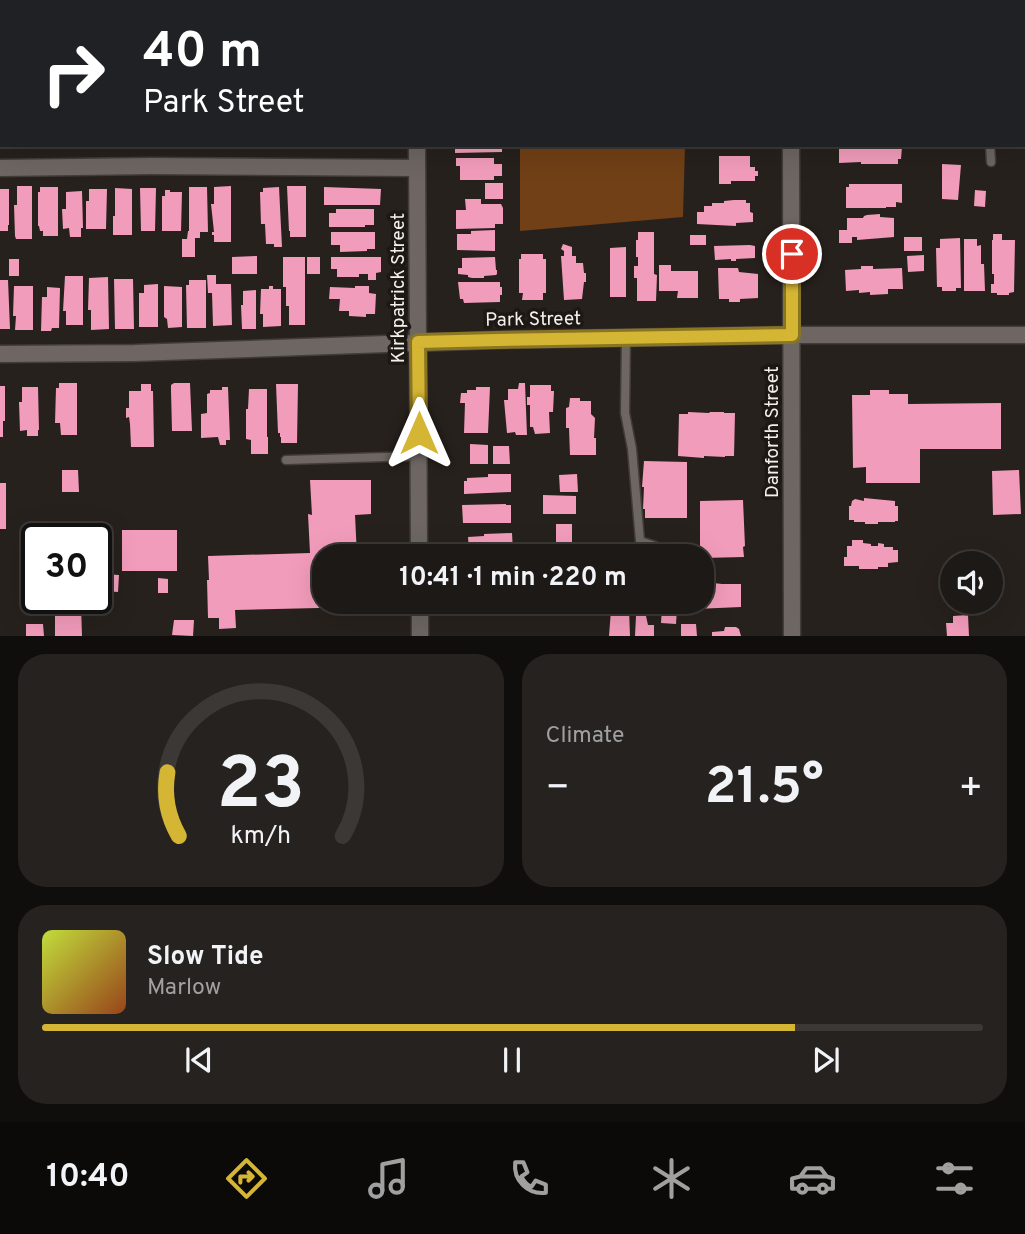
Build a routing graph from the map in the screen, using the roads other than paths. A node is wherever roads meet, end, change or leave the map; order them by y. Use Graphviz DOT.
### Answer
graph roads {
  1 [pos="417,147"];
  2 [pos="791,147"];
  3 [pos="990,147"];
  4 [pos="990,162"];
  5 [pos="0,168"];
  6 [pos="417,168"];
  7 [pos="792,335"];
  8 [pos="1025,335"];
  9 [pos="626,338"];
  10 [pos="418,342"];
  11 [pos="0,354"];
  12 [pos="419,456"];
  13 [pos="286,460"];
  14 [pos="419,544"];
  15 [pos="650,544"];
  16 [pos="420,614"];
  17 [pos="420,635"];
  18 [pos="792,635"];
  1 -- 6 [label="street, Kirkpatrick Street"];
  2 -- 7 [label="street, Danforth Street"];
  3 -- 4 [label="lane"];
  5 -- 6 [label="street"];
  6 -- 10 [label="street, Kirkpatrick Street"];
  7 -- 8 [label="street, Park Street"];
  7 -- 9 [label="street, Park Street"];
  7 -- 18 [label="street, Danforth Street"];
  9 -- 10 [label="street, Park Street"];
  9 -- 15 [label="lane"];
  10 -- 11 [label="street, Park Street"];
  10 -- 12 [label="street, Kirkpatrick Street"];
  12 -- 13 [label="lane"];
  12 -- 14 [label="street, Kirkpatrick Street"];
  16 -- 17 [label="street"];
}
